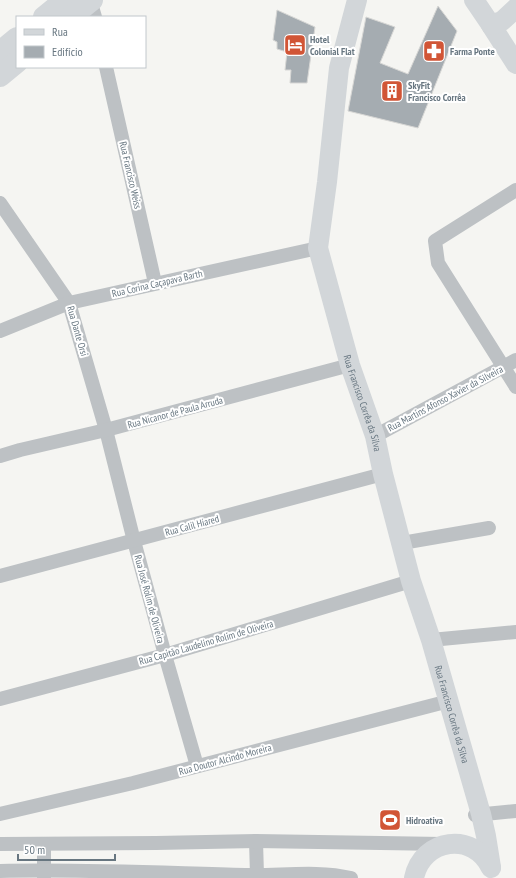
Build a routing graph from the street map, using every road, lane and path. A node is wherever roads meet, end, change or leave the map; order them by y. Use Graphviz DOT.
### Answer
graph roads {
  1 [pos="65,0"];
  2 [pos="357,0"];
  3 [pos="474,0"];
  4 [pos="92,4"];
  5 [pos="516,8"];
  6 [pos="45,16"];
  7 [pos="73,16"];
  8 [pos="491,25"];
  9 [pos="16,39"];
  10 [pos="0,52"];
  11 [pos="16,63"];
  12 [pos="516,64"];
  13 [pos="106,68"];
  14 [pos="0,76"];
  15 [pos="516,190"];
  16 [pos="0,203"];
  17 [pos="318,248"];
  18 [pos="155,284"];
  19 [pos="69,303"];
  20 [pos="0,331"];
  21 [pos="510,363"];
  22 [pos="350,365"];
  23 [pos="516,387"];
  24 [pos="106,430"];
  25 [pos="375,436"];
  26 [pos="0,456"];
  27 [pos="383,474"];
  28 [pos="489,528"];
  29 [pos="134,541"];
  30 [pos="402,543"];
  31 [pos="0,576"];
  32 [pos="411,581"];
  33 [pos="516,632"];
  34 [pos="432,640"];
  35 [pos="165,655"];
  36 [pos="0,699"];
  37 [pos="449,701"];
  38 [pos="197,766"];
  39 [pos="477,809"];
  40 [pos="516,810"];
  41 [pos="0,814"];
  42 [pos="256,841"];
  43 [pos="0,844"];
  44 [pos="44,844"];
  45 [pos="449,844"];
  46 [pos="0,871"];
  47 [pos="492,873"];
  48 [pos="44,874"];
  49 [pos="257,875"];
  50 [pos="351,878"];
  51 [pos="414,878"];
  1 -- 6 [label="main road"];
  2 -- 17 [label="main road, Rua Francisco Corrêa da Silva"];
  3 -- 8 [label="main road"];
  4 -- 7 [label="main road"];
  5 -- 8 [label="main road"];
  8 -- 12 [label="main road"];
  9 -- 10 [label="main road"];
  11 -- 14 [label="main road"];
  13 -- 18 [label="street, Rua Francisco Weiss"];
  15 -- 21 [label="street"];
  16 -- 19 [label="street, Rua Dante Orsi"];
  17 -- 18 [label="street, Rua Corina Caçapava Barth"];
  17 -- 22 [label="main road, Rua Francisco Corrêa da Silva"];
  18 -- 19 [label="street, Rua Corina Caçapava Barth"];
  19 -- 20 [label="street, Rua Corina Caçapava Barth"];
  19 -- 24 [label="street, Rua Dante Orsi"];
  21 -- 23 [label="street"];
  21 -- 25 [label="street, Rua Martins Afonso Xavier da Silveira"];
  22 -- 24 [label="street, Rua Nicanor de Paula Arruda"];
  22 -- 25 [label="main road, Rua Francisco Corrêa da Silva"];
  24 -- 26 [label="street, Rua Nicanor de Paula Arruda"];
  24 -- 29 [label="street, Rua José Rolim de Oliveira"];
  25 -- 27 [label="main road, Rua Francisco Corrêa da Silva"];
  27 -- 29 [label="street, Rua Calil Hiared"];
  27 -- 30 [label="main road, Rua Francisco Corrêa da Silva"];
  28 -- 30 [label="street"];
  29 -- 31 [label="street, Rua Calil Hiared"];
  29 -- 35 [label="street, Rua José Rolim de Oliveira"];
  30 -- 32 [label="main road, Rua Francisco Corrêa da Silva"];
  32 -- 34 [label="main road, Rua Francisco Corrêa da Silva"];
  32 -- 35 [label="street, Rua Capitão Laudelino Rolim de Oliveira"];
  33 -- 34 [label="street"];
  34 -- 37 [label="main road, Rua Francisco Corrêa da Silva"];
  35 -- 36 [label="street, Rua Capitão Laudelino Rolim de Oliveira"];
  35 -- 38 [label="street, Rua José Rolim de Oliveira"];
  37 -- 38 [label="street, Rua Doutor Alcindo Moreira"];
  37 -- 39 [label="main road, Rua Francisco Corrêa da Silva"];
  38 -- 41 [label="street, Rua Doutor Alcindo Moreira"];
  39 -- 40 [label="street"];
  39 -- 45 [label="main road"];
  39 -- 47 [label="main road, Rua Francisco Corrêa da Silva"];
  42 -- 44 [label="street"];
  42 -- 45 [label="street"];
  42 -- 49 [label="street"];
  43 -- 44 [label="street"];
  44 -- 48 [label="street"];
  45 -- 47 [label="main road"];
  45 -- 51 [label="main road"];
  46 -- 48 [label="street"];
  48 -- 49 [label="street"];
  49 -- 50 [label="street"];
}
